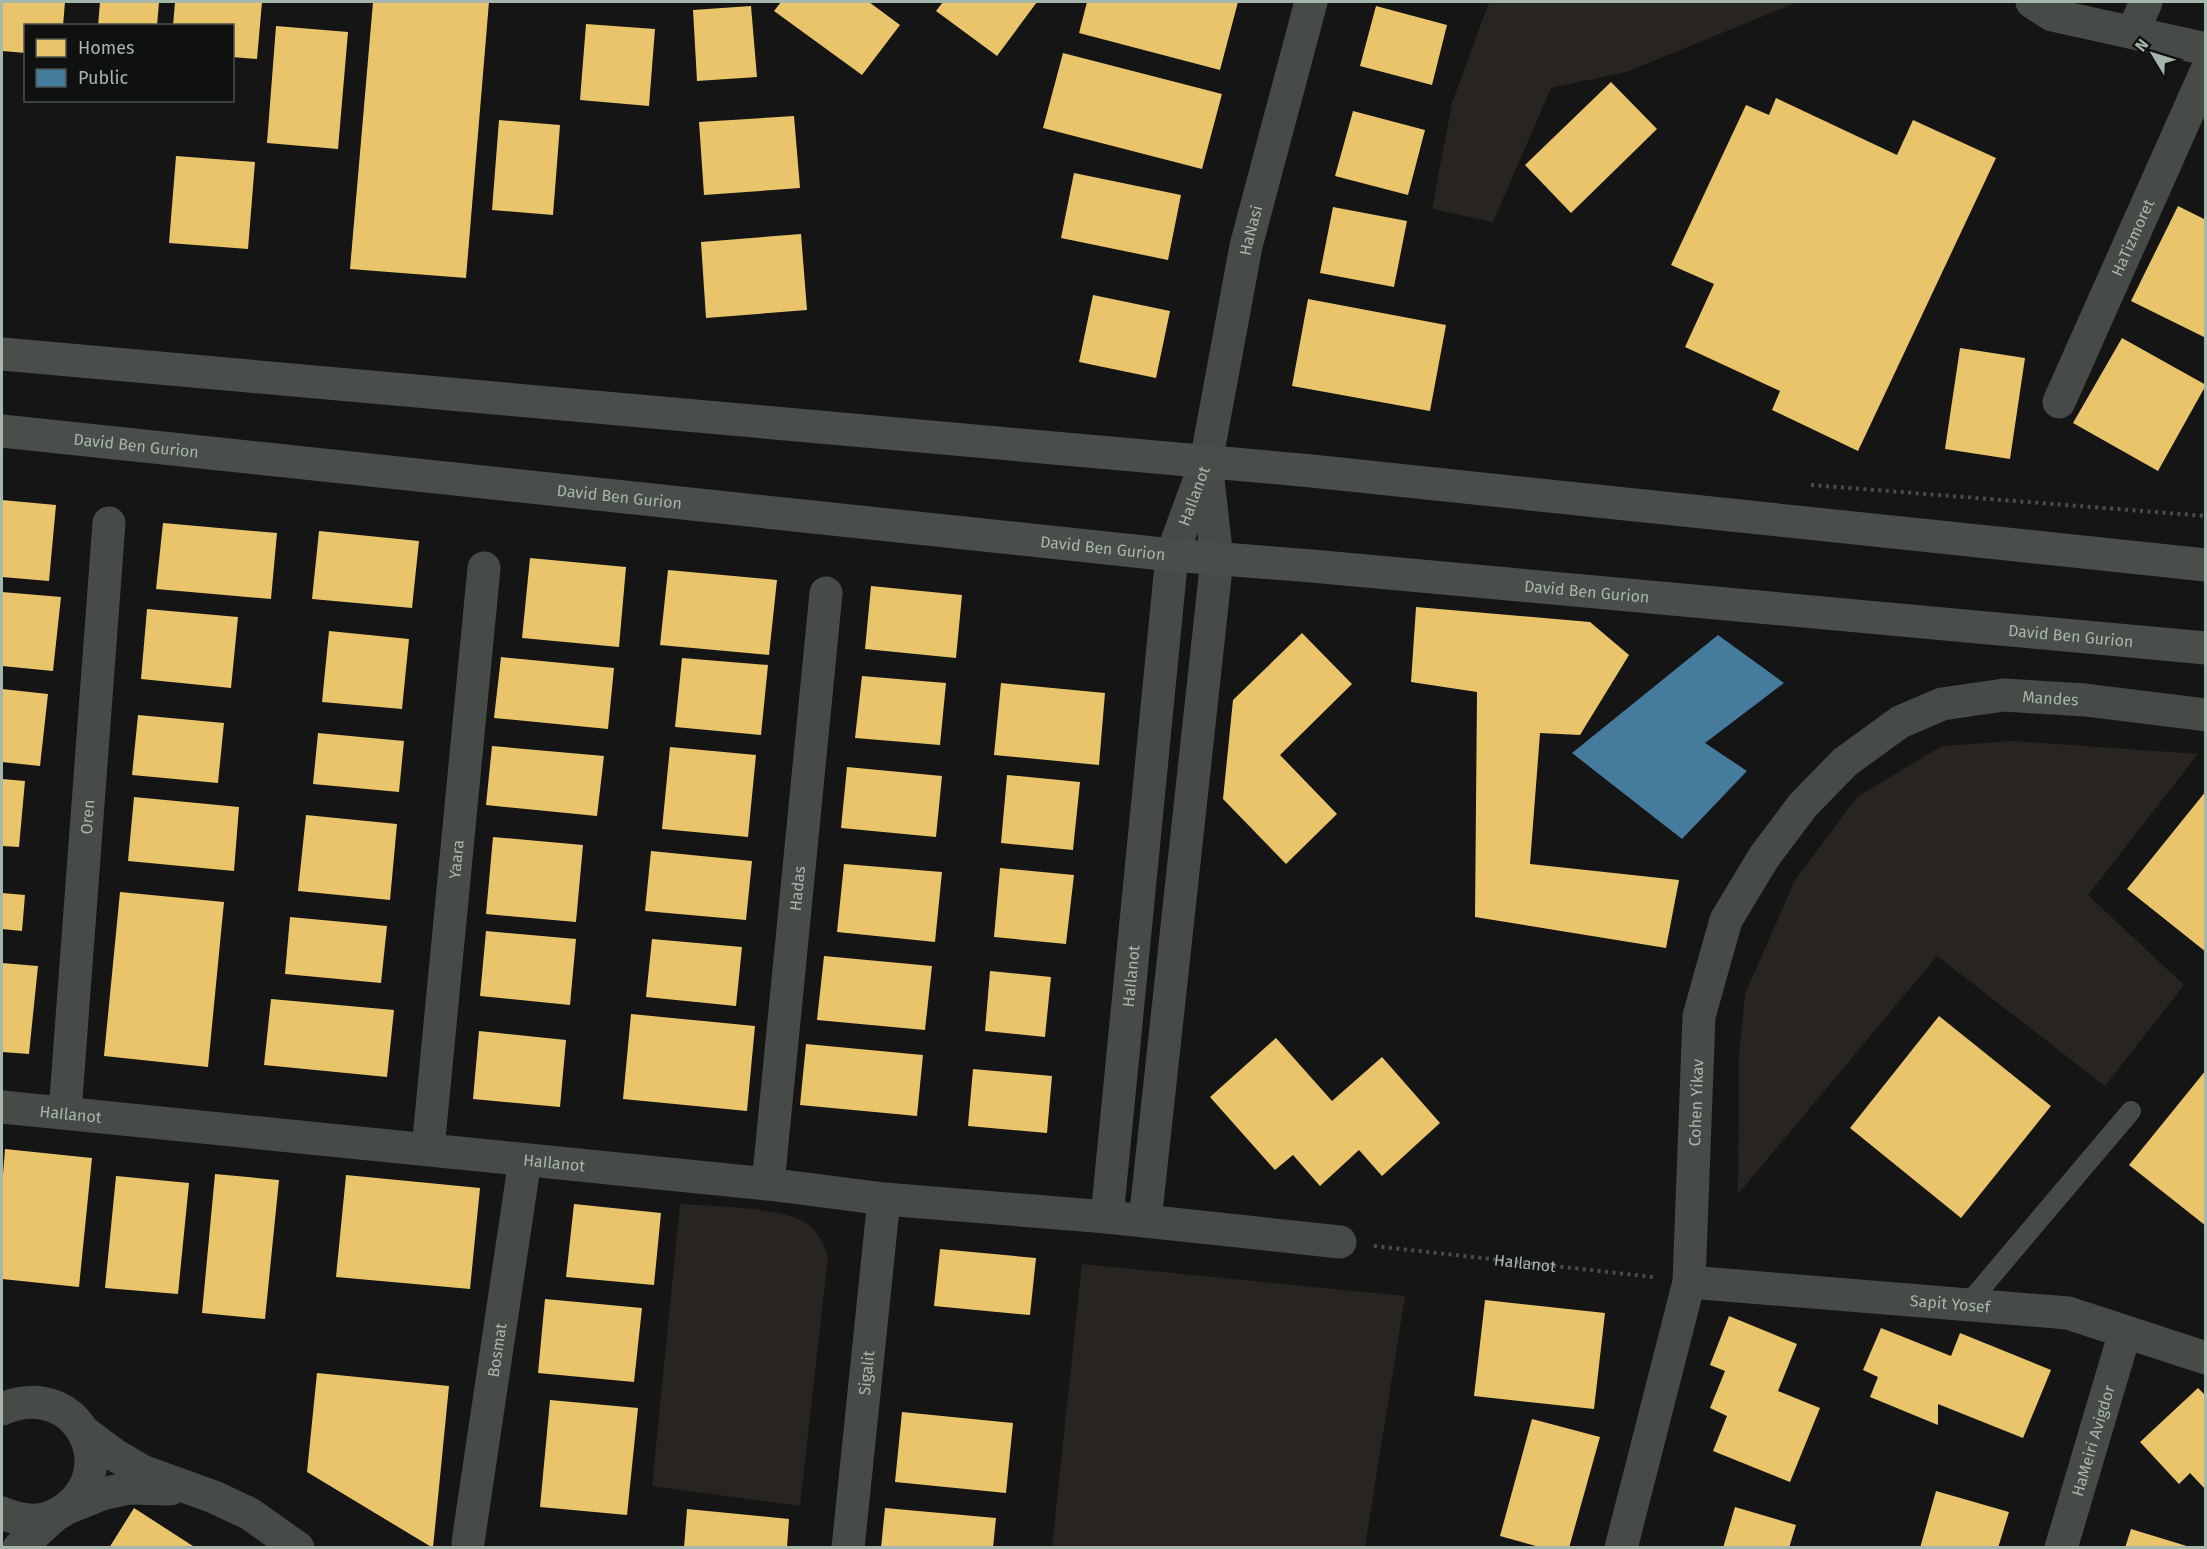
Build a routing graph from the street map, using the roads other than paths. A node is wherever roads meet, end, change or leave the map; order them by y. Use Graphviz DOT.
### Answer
graph roads {
  1 [pos="1311,2"];
  2 [pos="2032,2"];
  3 [pos="2146,2"];
  4 [pos="2133,32"];
  5 [pos="2205,50"];
  6 [pos="2205,72"];
  7 [pos="2,354"];
  8 [pos="2059,402"];
  9 [pos="2,431"];
  10 [pos="1206,462"];
  11 [pos="109,523"];
  12 [pos="1172,555"];
  13 [pos="1217,559"];
  14 [pos="2205,565"];
  15 [pos="484,568"];
  16 [pos="826,593"];
  17 [pos="2205,648"];
  18 [pos="2205,715"];
  19 [pos="1900,722"];
  20 [pos="2,1107"];
  21 [pos="2131,1111"];
  22 [pos="65,1112"];
  23 [pos="428,1149"];
  24 [pos="525,1160"];
  25 [pos="768,1184"];
  26 [pos="884,1198"];
  27 [pos="1107,1216"];
  28 [pos="1145,1221"];
  29 [pos="1340,1242"];
  30 [pos="1689,1282"];
  31 [pos="1967,1305"];
  32 [pos="2126,1332"];
  33 [pos="2205,1358"];
  34 [pos="2,1409"];
  35 [pos="84,1432"];
  36 [pos="190,1489"];
  37 [pos="62,1512"];
  38 [pos="2,1513"];
  39 [pos="468,1542"];
  40 [pos="19,1548"];
  41 [pos="298,1548"];
  42 [pos="848,1548"];
  43 [pos="1621,1548"];
  44 [pos="2061,1548"];
  1 -- 10 [label="street, HaNasi"];
  2 -- 4 [label="street"];
  3 -- 4 [label="street"];
  4 -- 5 [label="street"];
  6 -- 8 [label="street, HaTizmoret"];
  7 -- 10 [label="main road"];
  9 -- 12 [label="main road, David Ben Gurion"];
  10 -- 12 [label="street, HaIlanot"];
  10 -- 13 [label="street, HaIlanot"];
  10 -- 14 [label="main road"];
  11 -- 22 [label="street, Oren"];
  12 -- 13 [label="main road, David Ben Gurion"];
  12 -- 27 [label="street, HaIlanot"];
  13 -- 17 [label="main road, David Ben Gurion"];
  13 -- 28 [label="street, HaIlanot"];
  15 -- 23 [label="street, Yaara"];
  16 -- 25 [label="street, Hadas"];
  18 -- 19 [label="street, Mandes"];
  19 -- 30 [label="street, Cohen Yikav"];
  20 -- 22 [label="street, HaIlanot"];
  21 -- 31 [label="lane"];
  22 -- 23 [label="street, HaIlanot"];
  23 -- 24 [label="street, HaIlanot"];
  24 -- 25 [label="street, HaIlanot"];
  24 -- 39 [label="street, Bosmat"];
  25 -- 26 [label="street, HaIlanot"];
  26 -- 27 [label="street, HaIlanot"];
  26 -- 42 [label="street, Sigalit"];
  27 -- 28 [label="street, HaIlanot"];
  28 -- 29 [label="street, HaIlanot"];
  30 -- 31 [label="street, Sapit Yosef"];
  30 -- 43 [label="street, Cohen Yikav"];
  31 -- 32 [label="street, Sapit Yosef"];
  32 -- 33 [label="street, Sapit Yosef"];
  32 -- 44 [label="street, HaMeiri Avigdor"];
  34 -- 35 [label="street"];
  35 -- 36 [label="street"];
  35 -- 37 [label="street"];
  36 -- 37 [label="street"];
  36 -- 41 [label="street"];
  37 -- 38 [label="street"];
  37 -- 40 [label="street"];
}
